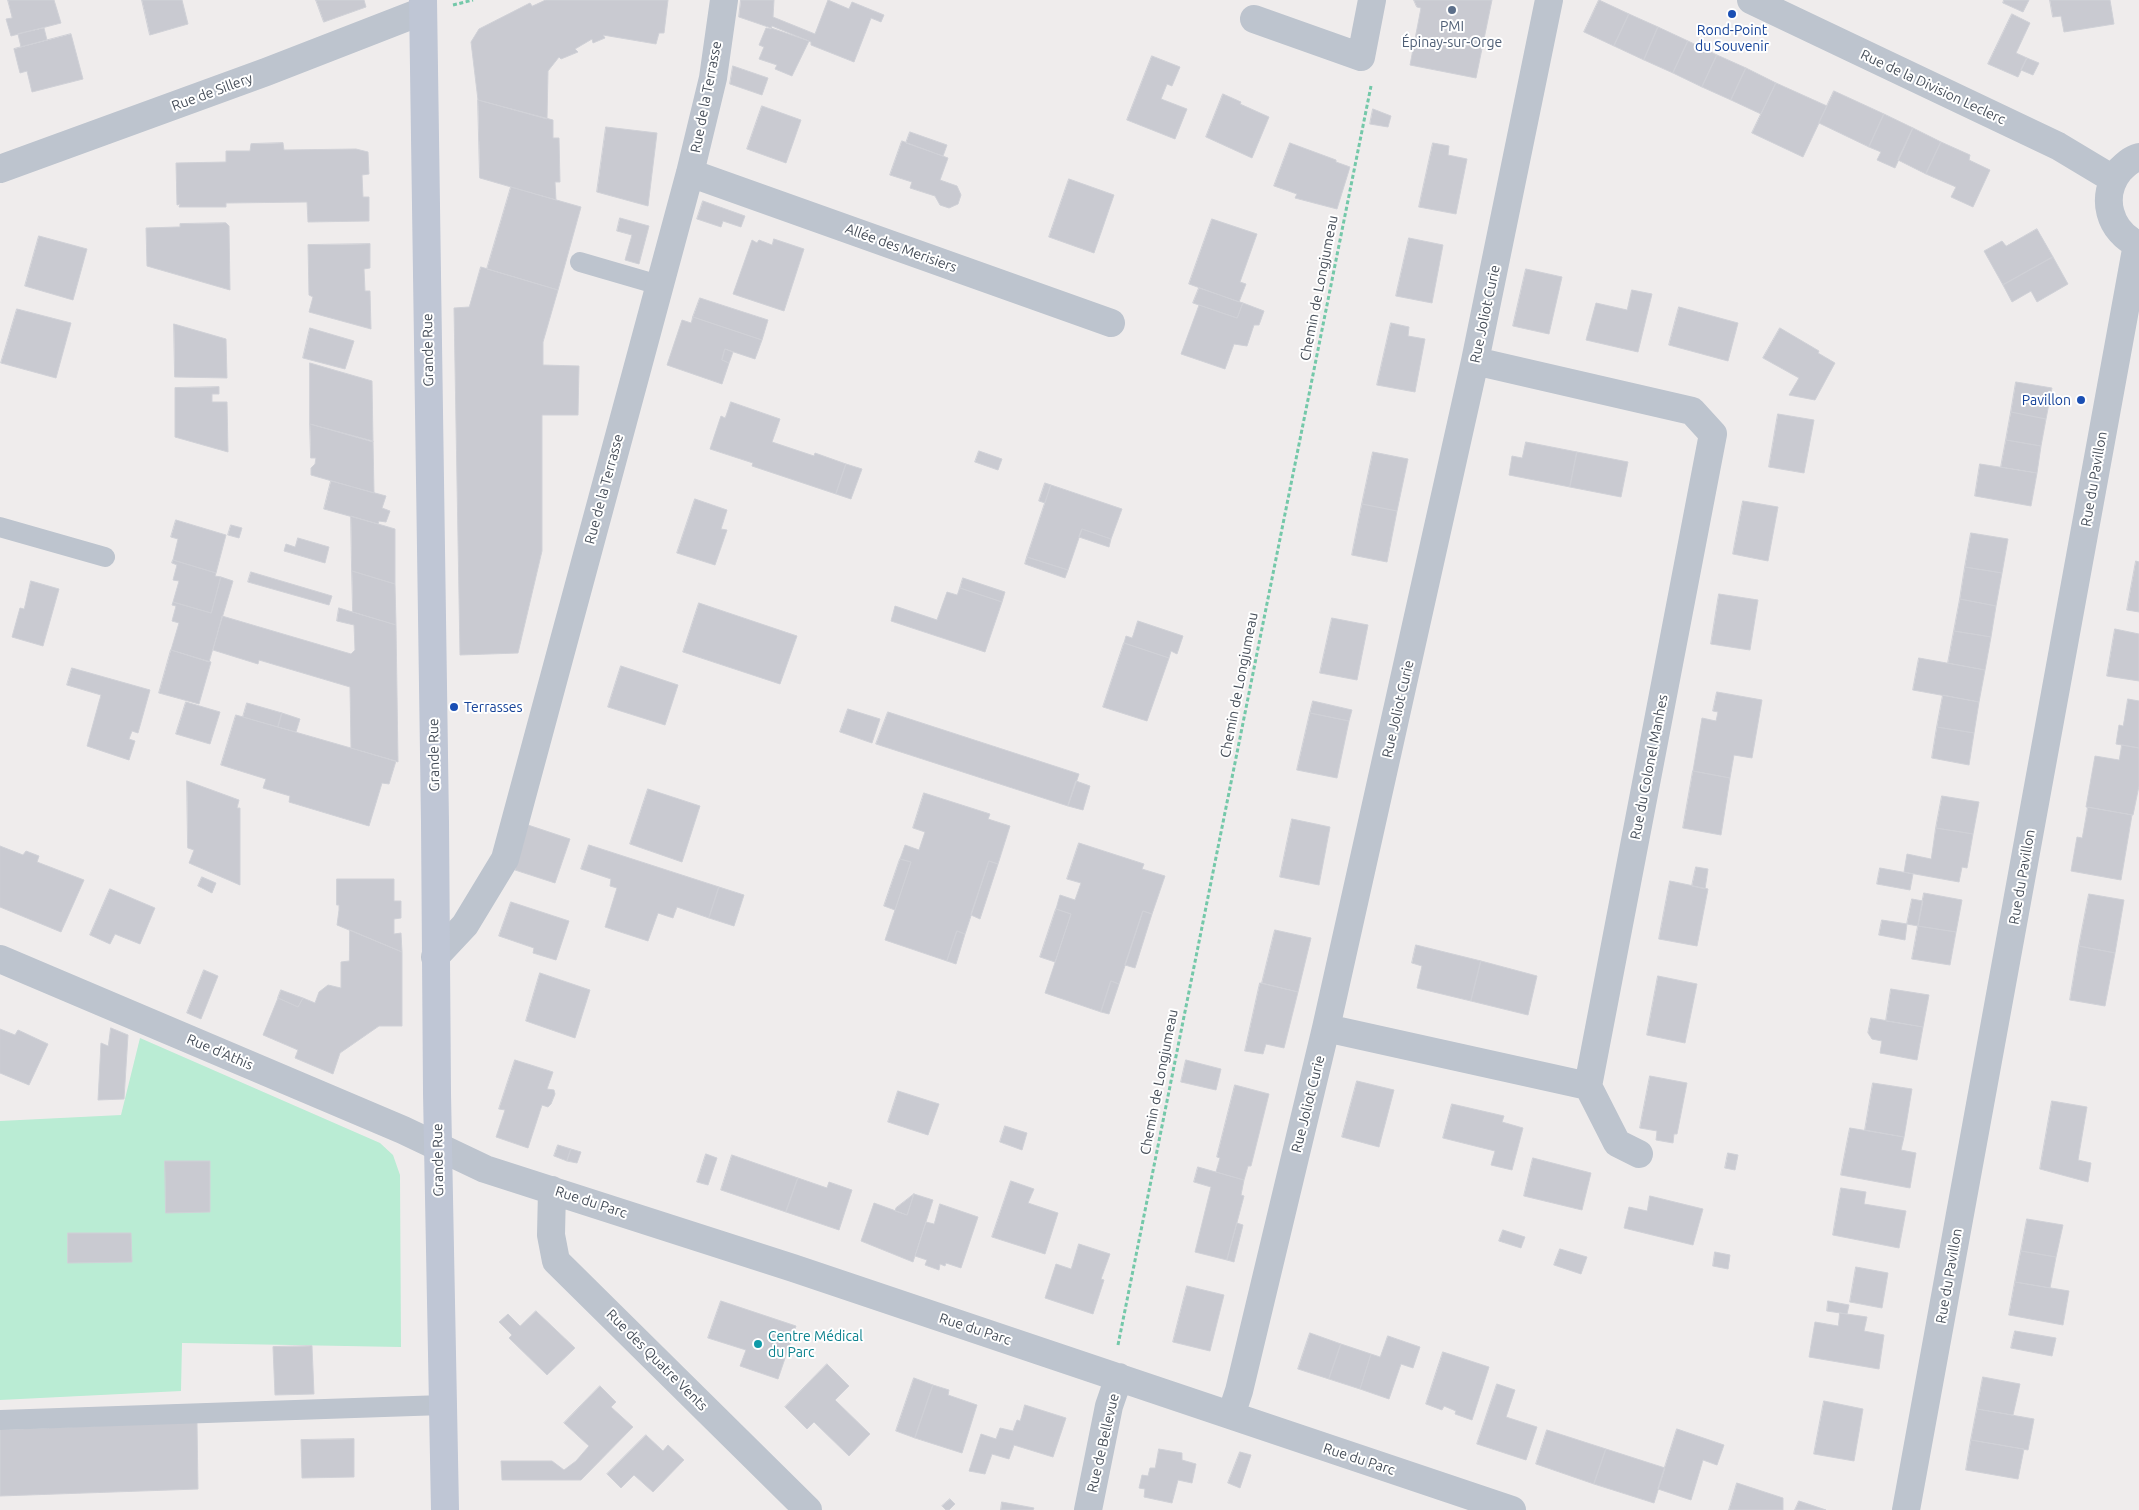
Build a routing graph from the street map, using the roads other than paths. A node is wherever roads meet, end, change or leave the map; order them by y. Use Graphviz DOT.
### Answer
graph roads {
  1 [pos="724,0"];
  2 [pos="1372,0"];
  3 [pos="1549,0"];
  4 [pos="1751,0"];
  5 [pos="423,6"];
  6 [pos="1254,19"];
  7 [pos="2139,157"];
  8 [pos="0,169"];
  9 [pos="690,173"];
  10 [pos="2113,179"];
  11 [pos="2138,245"];
  12 [pos="580,262"];
  13 [pos="660,285"];
  14 [pos="1111,323"];
  15 [pos="1475,361"];
  16 [pos="0,527"];
  17 [pos="105,557"];
  18 [pos="436,957"];
  19 [pos="0,959"];
  20 [pos="1326,1028"];
  21 [pos="1588,1086"];
  22 [pos="438,1148"];
  23 [pos="1639,1154"];
  24 [pos="552,1190"];
  25 [pos="1115,1376"];
  26 [pos="443,1405"];
  27 [pos="1231,1415"];
  28 [pos="0,1420"];
  29 [pos="445,1510"];
  30 [pos="808,1510"];
  31 [pos="1088,1510"];
  32 [pos="1512,1510"];
  33 [pos="1906,1510"];
  1 -- 9 [label="street, Rue de la Terrasse"];
  2 -- 6 [label="street"];
  3 -- 15 [label="street, Rue Joliot Curie"];
  4 -- 10 [label="street, Rue de la Division Leclerc"];
  5 -- 8 [label="street, Rue de Sillery"];
  5 -- 18 [label="main road, Grande Rue"];
  7 -- 10 [label="street"];
  9 -- 13 [label="street, Rue de la Terrasse"];
  9 -- 14 [label="street, Allée des Merisiers"];
  10 -- 11 [label="street"];
  11 -- 33 [label="street, Rue du Pavillon"];
  12 -- 13 [label="lane"];
  13 -- 18 [label="street, Rue de la Terrasse"];
  15 -- 20 [label="street, Rue Joliot Curie"];
  15 -- 21 [label="street, Rue du Colonel Manhes"];
  16 -- 17 [label="lane"];
  18 -- 22 [label="main road, Grande Rue"];
  19 -- 22 [label="street, Rue d'Athis"];
  20 -- 21 [label="street"];
  20 -- 27 [label="street, Rue Joliot Curie"];
  21 -- 23 [label="street"];
  22 -- 24 [label="street, Rue du Parc"];
  22 -- 26 [label="main road, Grande Rue"];
  24 -- 25 [label="street, Rue du Parc"];
  24 -- 30 [label="street, Rue des Quatre Vents"];
  25 -- 27 [label="street, Rue du Parc"];
  25 -- 31 [label="street, Rue de Bellevue"];
  26 -- 28 [label="lane"];
  26 -- 29 [label="main road, Grande Rue"];
  27 -- 32 [label="street, Rue du Parc"];
}
